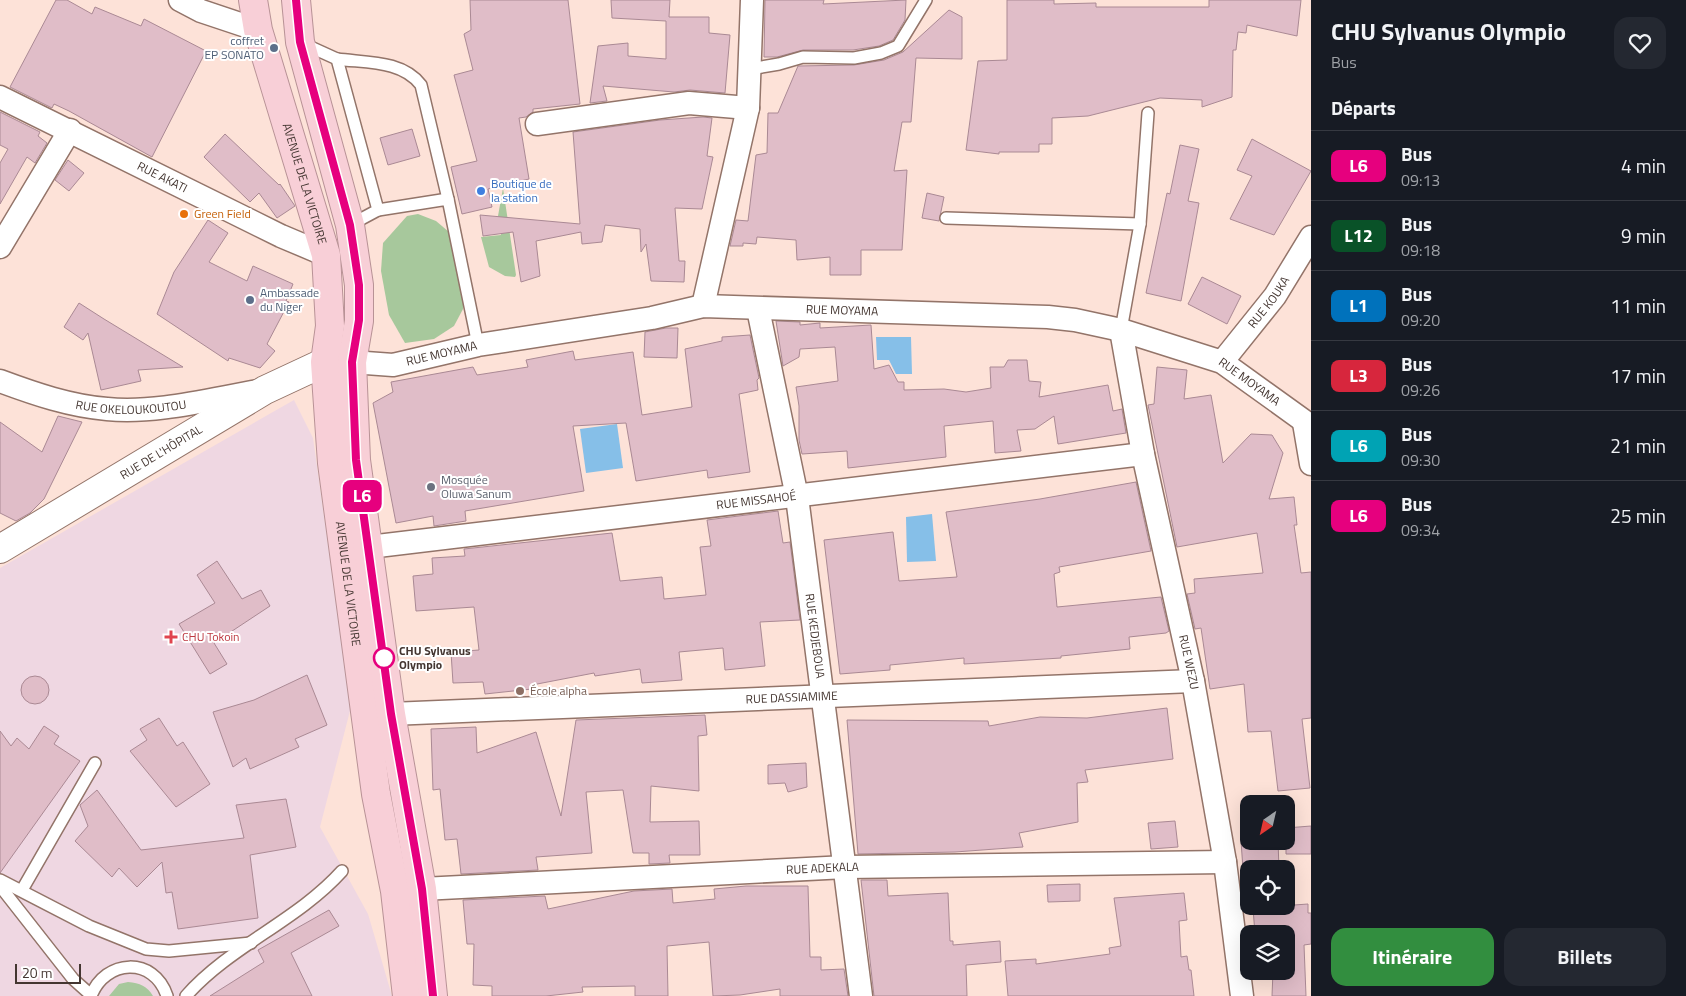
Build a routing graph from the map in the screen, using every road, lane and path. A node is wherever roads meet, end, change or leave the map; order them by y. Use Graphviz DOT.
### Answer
graph roads {
  1 [pos="180,0"];
  2 [pos="253,0"];
  3 [pos="296,0"];
  4 [pos="752,0"];
  5 [pos="926,0"];
  6 [pos="258,30"];
  7 [pos="300,42"];
  8 [pos="337,59"];
  9 [pos="750,69"];
  10 [pos="0,97"];
  11 [pos="748,108"];
  12 [pos="1148,113"];
  13 [pos="537,124"];
  14 [pos="70,130"];
  15 [pos="448,199"];
  16 [pos="378,210"];
  17 [pos="946,218"];
  18 [pos="1140,224"];
  19 [pos="350,225"];
  20 [pos="1311,237"];
  21 [pos="0,247"];
  22 [pos="326,255"];
  23 [pos="1305,258"];
  24 [pos="703,306"];
  25 [pos="758,309"];
  26 [pos="1121,330"];
  27 [pos="478,345"];
  28 [pos="324,362"];
  29 [pos="352,362"];
  30 [pos="1222,362"];
  31 [pos="0,381"];
  32 [pos="265,390"];
  33 [pos="1307,424"];
  34 [pos="1143,454"];
  35 [pos="1311,464"];
  36 [pos="797,497"];
  37 [pos="369,547"];
  38 [pos="0,549"];
  39 [pos="1193,681"];
  40 [pos="823,695"];
  41 [pos="391,714"];
  42 [pos="95,763"];
  43 [pos="1225,862"];
  44 [pos="846,867"];
  45 [pos="342,871"];
  46 [pos="0,880"];
  47 [pos="0,886"];
  48 [pos="422,889"];
  49 [pos="22,890"];
  50 [pos="395,891"];
  51 [pos="251,943"];
  52 [pos="146,949"];
  53 [pos="140,968"];
  54 [pos="91,996"];
  55 [pos="166,996"];
  56 [pos="186,996"];
  57 [pos="407,996"];
  58 [pos="433,996"];
  59 [pos="861,996"];
  60 [pos="1242,996"];
  1 -- 6 [label="street"];
  2 -- 6 [label="highway, AVENUE DE LA VICTOIRE"];
  3 -- 7 [label="highway, AVENUE DE LA VICTOIRE"];
  4 -- 9 [label="street"];
  5 -- 9 [label="lane"];
  6 -- 22 [label="highway, AVENUE DE LA VICTOIRE"];
  7 -- 8 [label="lane"];
  7 -- 19 [label="highway, AVENUE DE LA VICTOIRE"];
  8 -- 15 [label="lane"];
  8 -- 16 [label="lane"];
  9 -- 11 [label="street"];
  10 -- 14 [label="street, RUE AKATI"];
  11 -- 13 [label="street"];
  11 -- 24 [label="street"];
  12 -- 18 [label="lane"];
  14 -- 21 [label="street"];
  14 -- 22 [label="street, RUE AKATI"];
  15 -- 16 [label="lane"];
  15 -- 27 [label="lane"];
  16 -- 19 [label="lane"];
  17 -- 18 [label="lane"];
  18 -- 26 [label="lane"];
  19 -- 29 [label="highway, AVENUE DE LA VICTOIRE"];
  20 -- 23 [label="street, RUE KOUKA"];
  22 -- 28 [label="highway, AVENUE DE LA VICTOIRE"];
  23 -- 30 [label="street, RUE KOUKA"];
  24 -- 25 [label="street, RUE MOYAMA"];
  24 -- 27 [label="street, RUE MOYAMA"];
  25 -- 26 [label="street, RUE MOYAMA"];
  25 -- 36 [label="street, RUE KEDJEBOUA"];
  26 -- 30 [label="street, RUE MOYAMA"];
  26 -- 34 [label="street, RUE WEZU"];
  27 -- 29 [label="street, RUE MOYAMA"];
  28 -- 29 [label="highway"];
  28 -- 32 [label="street, RUE DE L'HÔPITAL"];
  28 -- 50 [label="highway, AVENUE DE LA VICTOIRE"];
  29 -- 37 [label="highway, AVENUE DE LA VICTOIRE"];
  30 -- 33 [label="street, RUE MOYAMA"];
  31 -- 32 [label="street, RUE OKELOUKOUTOU"];
  32 -- 38 [label="street, RUE DE L'HÔPITAL"];
  33 -- 35 [label="street"];
  34 -- 36 [label="street, RUE MISSAHOÉ"];
  34 -- 39 [label="street, RUE WEZU"];
  36 -- 37 [label="street, RUE MISSAHOÉ"];
  36 -- 40 [label="street, RUE KEDJEBOUA"];
  37 -- 41 [label="highway, AVENUE DE LA VICTOIRE"];
  39 -- 40 [label="street, RUE DASSIAMIME"];
  39 -- 43 [label="street, RUE WEZU"];
  40 -- 41 [label="street, RUE DASSIAMIME"];
  40 -- 44 [label="street, RUE KEDJEBOUA"];
  41 -- 48 [label="highway, AVENUE DE LA VICTOIRE"];
  42 -- 49 [label="lane"];
  43 -- 44 [label="street, RUE ADEKALA"];
  43 -- 60 [label="street, RUE WEZU"];
  44 -- 48 [label="street, RUE ADEKALA"];
  44 -- 59 [label="street, RUE KEDJEBOUA"];
  45 -- 51 [label="lane"];
  46 -- 49 [label="lane"];
  47 -- 54 [label="lane"];
  48 -- 50 [label="highway"];
  48 -- 58 [label="highway, AVENUE DE LA VICTOIRE"];
  49 -- 52 [label="lane"];
  50 -- 57 [label="highway, AVENUE DE LA VICTOIRE"];
  51 -- 52 [label="lane"];
  51 -- 56 [label="lane"];
  52 -- 53 [label="lane"];
  53 -- 54 [label="lane"];
  53 -- 55 [label="lane"];
}
